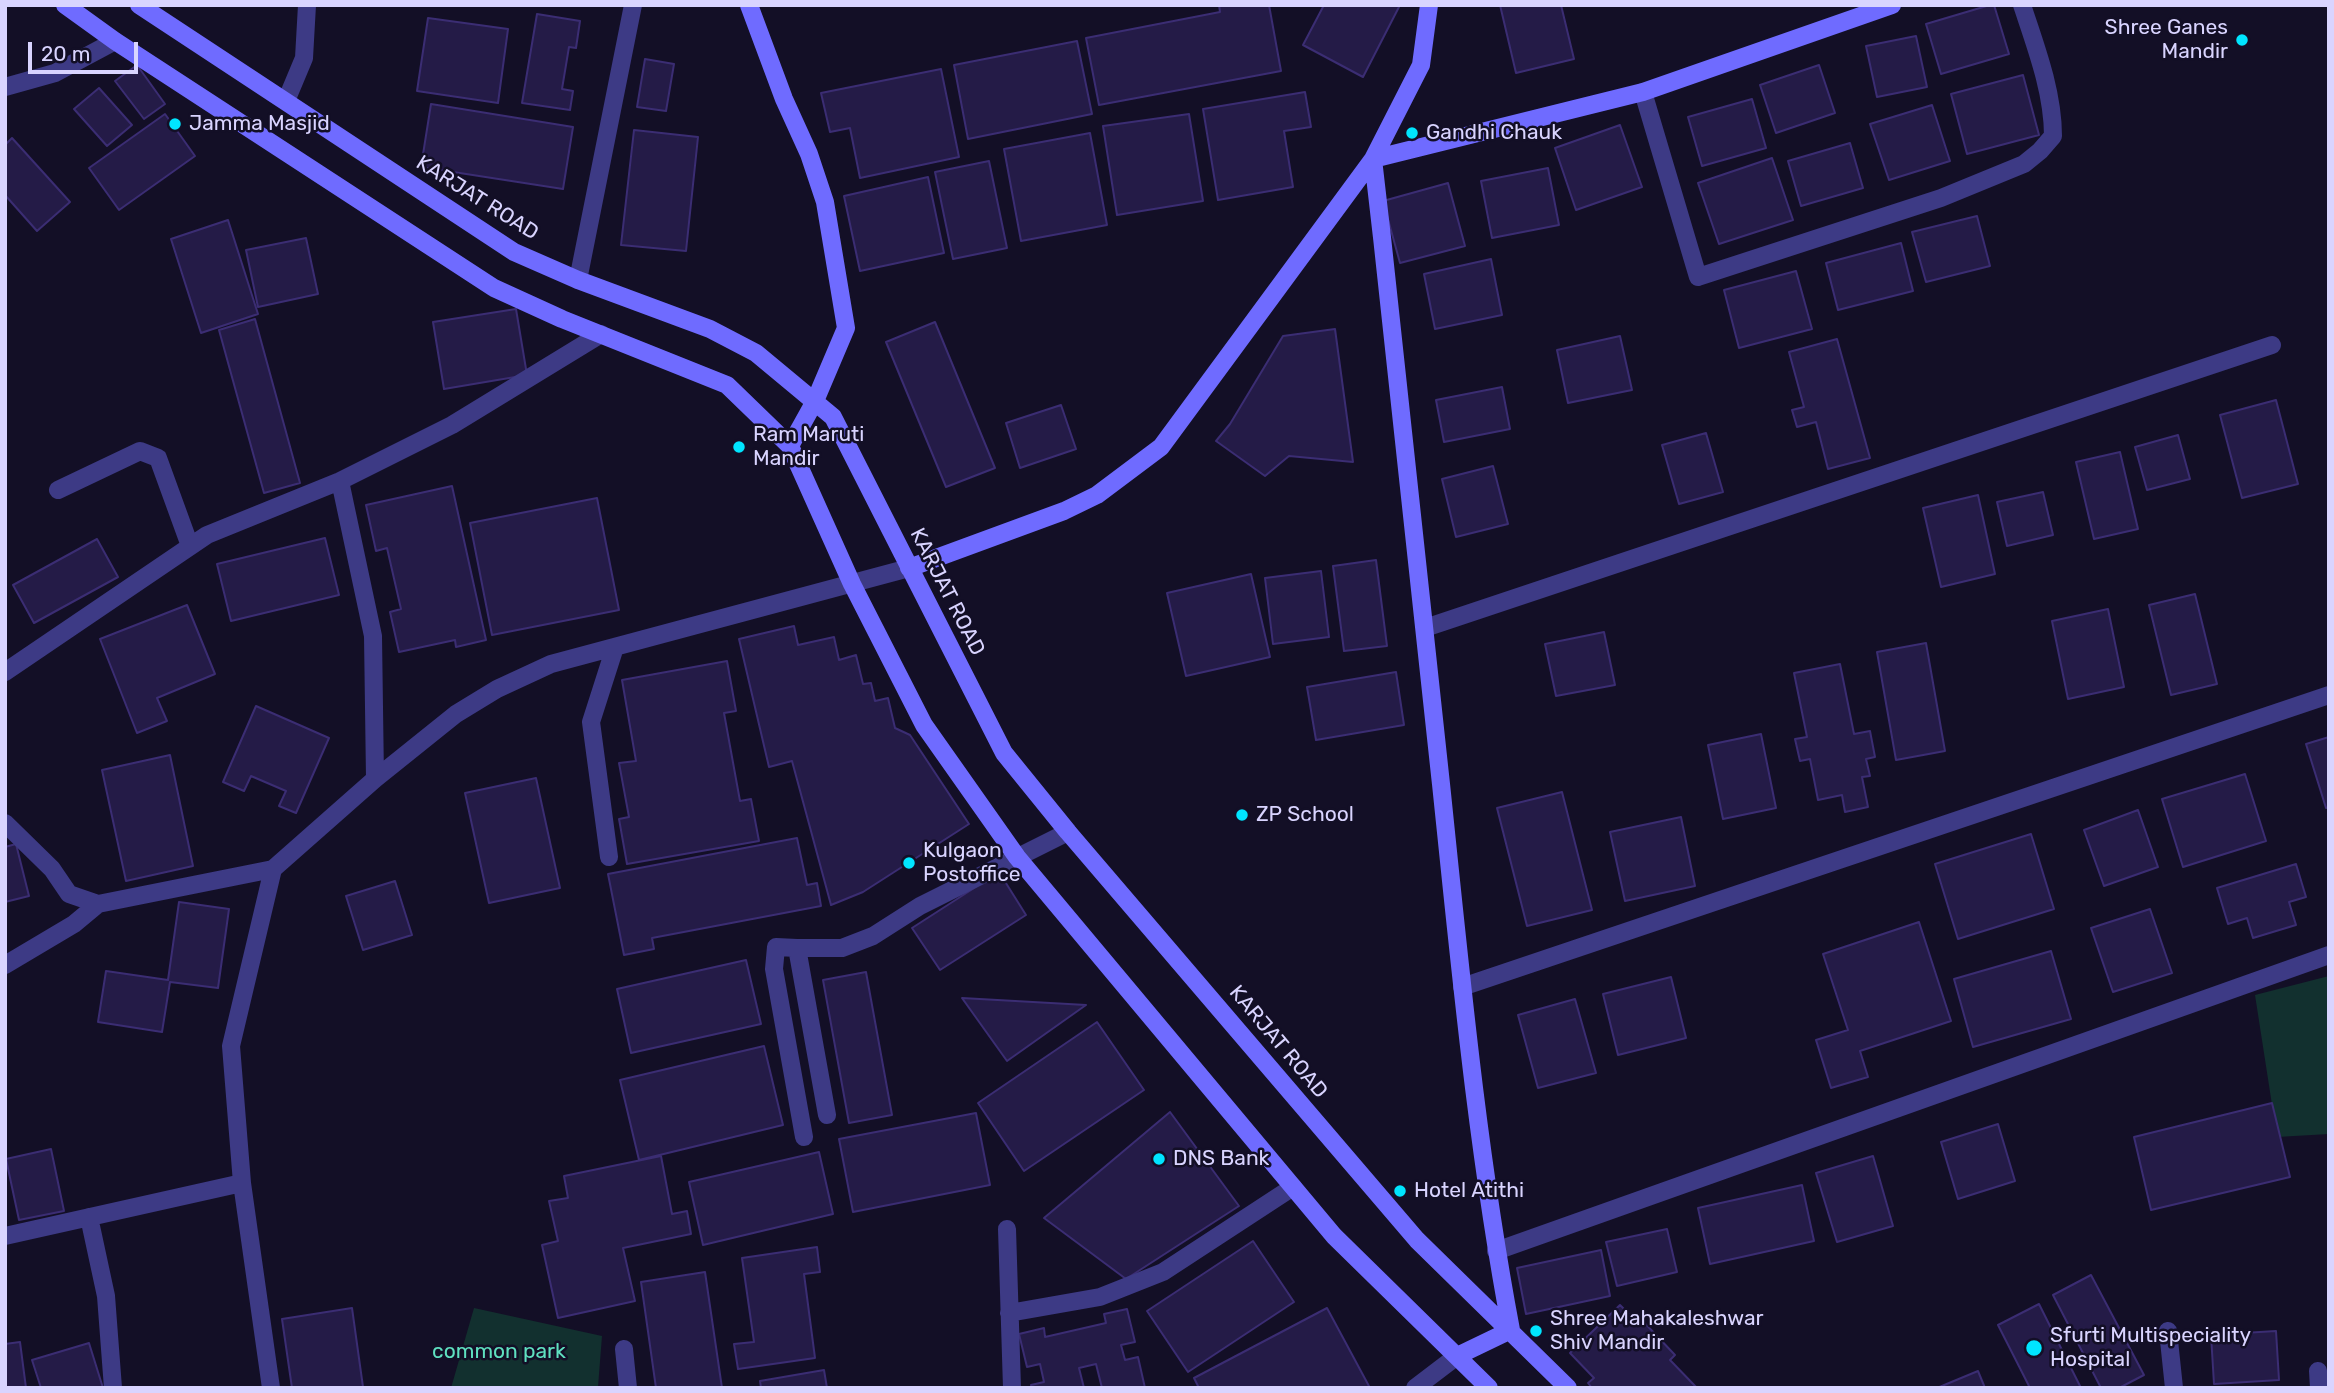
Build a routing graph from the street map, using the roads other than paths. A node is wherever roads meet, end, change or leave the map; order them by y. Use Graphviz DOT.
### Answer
graph roads {
  1 [pos="65,5"];
  2 [pos="139,5"];
  3 [pos="307,5"];
  4 [pos="633,5"];
  5 [pos="749,5"];
  6 [pos="1429,5"];
  7 [pos="1892,5"];
  8 [pos="2022,5"];
  9 [pos="88,12"];
  10 [pos="115,41"];
  11 [pos="5,87"];
  12 [pos="1643,92"];
  13 [pos="286,101"];
  14 [pos="1373,159"];
  15 [pos="578,280"];
  16 [pos="601,334"];
  17 [pos="2272,345"];
  18 [pos="815,401"];
  19 [pos="790,446"];
  20 [pos="340,481"];
  21 [pos="58,490"];
  22 [pos="190,546"];
  23 [pos="909,568"];
  24 [pos="852,584"];
  25 [pos="1425,628"];
  26 [pos="615,647"];
  27 [pos="5,672"];
  28 [pos="2329,695"];
  29 [pos="374,779"];
  30 [pos="5,823"];
  31 [pos="1068,832"];
  32 [pos="609,857"];
  33 [pos="1017,858"];
  34 [pos="272,869"];
  35 [pos="98,904"];
  36 [pos="797,948"];
  37 [pos="2329,955"];
  38 [pos="5,965"];
  39 [pos="1462,987"];
  40 [pos="827,1115"];
  41 [pos="804,1137"];
  42 [pos="242,1184"];
  43 [pos="1293,1187"];
  44 [pos="89,1217"];
  45 [pos="1007,1229"];
  46 [pos="5,1237"];
  47 [pos="1496,1251"];
  48 [pos="1009,1313"];
  49 [pos="1511,1330"];
  50 [pos="2168,1331"];
  51 [pos="624,1349"];
  52 [pos="1457,1356"];
  53 [pos="113,1388"];
  54 [pos="271,1388"];
  55 [pos="628,1388"];
  56 [pos="1012,1388"];
  57 [pos="1415,1388"];
  58 [pos="1489,1388"];
  59 [pos="1568,1388"];
  60 [pos="2174,1388"];
  1 -- 9 [label="main road"];
  2 -- 13 [label="main road, KARJAT ROAD"];
  3 -- 13 [label="street"];
  4 -- 15 [label="street"];
  5 -- 18 [label="main road"];
  6 -- 14 [label="main road"];
  7 -- 12 [label="main road"];
  8 -- 12 [label="street"];
  9 -- 10 [label="main road"];
  10 -- 11 [label="street"];
  10 -- 16 [label="main road"];
  12 -- 14 [label="main road"];
  13 -- 15 [label="main road, KARJAT ROAD"];
  14 -- 23 [label="main road"];
  14 -- 25 [label="main road"];
  15 -- 18 [label="main road, KARJAT ROAD"];
  16 -- 19 [label="main road"];
  16 -- 20 [label="street"];
  17 -- 25 [label="street"];
  18 -- 19 [label="main road"];
  18 -- 23 [label="main road, KARJAT ROAD"];
  19 -- 24 [label="main road"];
  20 -- 22 [label="street"];
  20 -- 29 [label="street"];
  21 -- 22 [label="street"];
  22 -- 27 [label="street"];
  23 -- 24 [label="street"];
  23 -- 31 [label="main road, KARJAT ROAD"];
  24 -- 26 [label="street"];
  24 -- 33 [label="main road"];
  25 -- 39 [label="main road"];
  26 -- 29 [label="street"];
  26 -- 32 [label="street"];
  28 -- 39 [label="street"];
  29 -- 34 [label="street"];
  30 -- 35 [label="street"];
  31 -- 33 [label="street"];
  31 -- 49 [label="main road, KARJAT ROAD"];
  33 -- 36 [label="street"];
  33 -- 43 [label="main road"];
  34 -- 35 [label="street"];
  34 -- 42 [label="street"];
  35 -- 38 [label="street"];
  36 -- 40 [label="street"];
  36 -- 41 [label="street"];
  37 -- 47 [label="street"];
  39 -- 47 [label="main road"];
  42 -- 44 [label="street"];
  42 -- 54 [label="street"];
  43 -- 48 [label="street"];
  43 -- 52 [label="main road"];
  44 -- 46 [label="street"];
  44 -- 53 [label="street"];
  45 -- 48 [label="street"];
  47 -- 49 [label="main road"];
  48 -- 56 [label="street"];
  49 -- 52 [label="main road"];
  49 -- 59 [label="main road, KARJAT ROAD"];
  50 -- 60 [label="street"];
  51 -- 55 [label="street"];
  52 -- 57 [label="street"];
  52 -- 58 [label="main road"];
}
